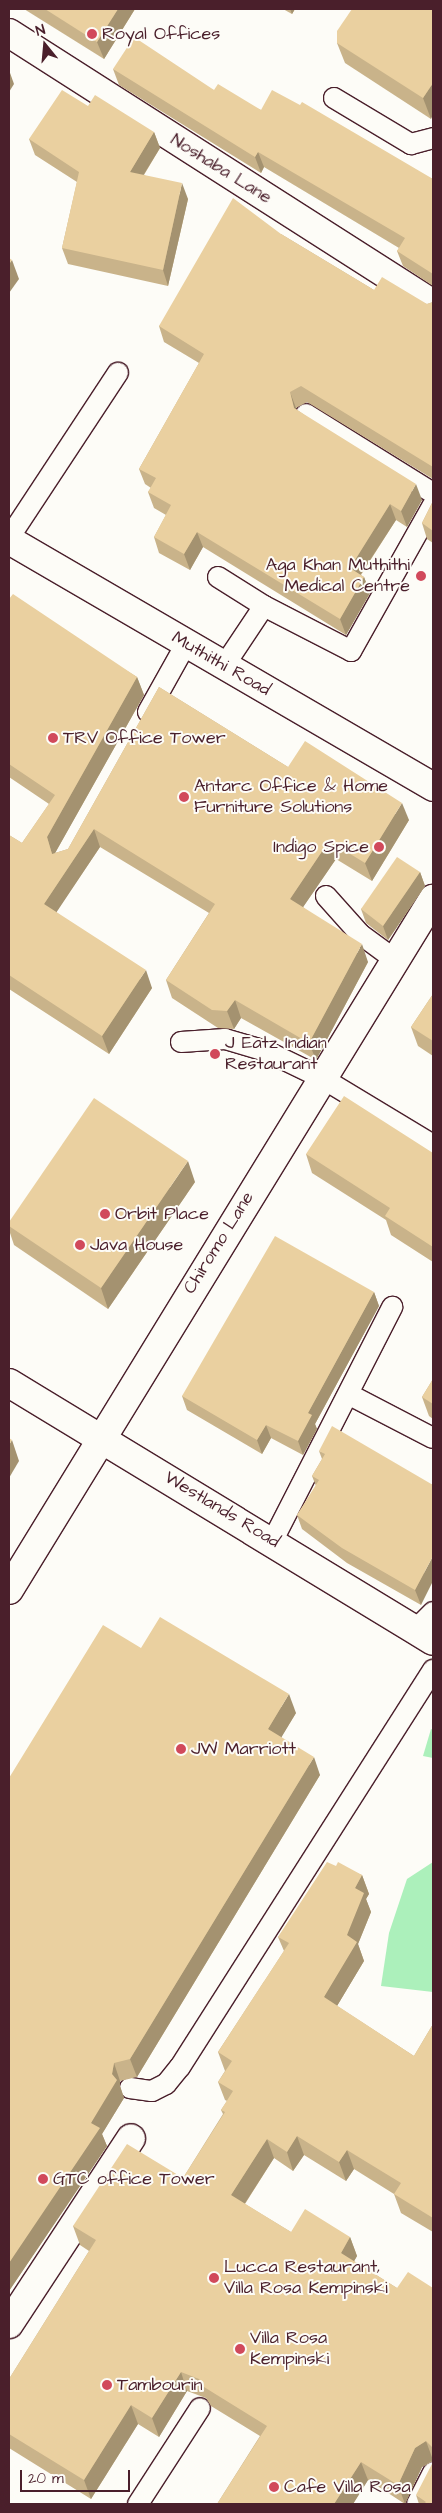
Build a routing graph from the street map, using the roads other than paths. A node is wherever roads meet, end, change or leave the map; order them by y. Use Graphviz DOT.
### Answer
graph roads {
  1 [pos="9,33"];
  2 [pos="334,98"];
  3 [pos="433,138"];
  4 [pos="433,304"];
  5 [pos="118,374"];
  6 [pos="306,414"];
  7 [pos="433,493"];
  8 [pos="433,505"];
  9 [pos="9,539"];
  10 [pos="218,577"];
  11 [pos="264,606"];
  12 [pos="186,644"];
  13 [pos="224,666"];
  14 [pos="137,731"];
  15 [pos="433,787"];
  16 [pos="326,896"];
  17 [pos="433,900"];
  18 [pos="394,960"];
  19 [pos="181,1042"];
  20 [pos="322,1078"];
  21 [pos="433,1145"];
  22 [pos="392,1307"];
  23 [pos="9,1383"];
  24 [pos="350,1395"];
  25 [pos="102,1437"];
  26 [pos="433,1438"];
  27 [pos="273,1540"];
  28 [pos="9,1590"];
  29 [pos="427,1627"];
  30 [pos="433,1670"];
  31 [pos="130,2088"];
  32 [pos="131,2138"];
  33 [pos="9,2324"];
  34 [pos="200,2408"];
  35 [pos="433,2472"];
  36 [pos="138,2504"];
  37 [pos="417,2504"];
  1 -- 4 [label="street, Noshaba Lane"];
  2 -- 3 [label="lane"];
  5 -- 9 [label="lane"];
  6 -- 7 [label="lane"];
  8 -- 11 [label="lane"];
  9 -- 12 [label="street, Muthithi Road"];
  10 -- 11 [label="lane"];
  11 -- 13 [label="lane"];
  12 -- 13 [label="street, Muthithi Road"];
  12 -- 14 [label="lane"];
  13 -- 15 [label="street, Muthithi Road"];
  16 -- 18 [label="lane"];
  17 -- 18 [label="street, Chiromo Lane"];
  18 -- 20 [label="street, Chiromo Lane"];
  19 -- 20 [label="lane"];
  20 -- 21 [label="lane"];
  20 -- 25 [label="street, Chiromo Lane"];
  22 -- 24 [label="lane"];
  23 -- 25 [label="street, Westlands Road"];
  24 -- 26 [label="lane"];
  24 -- 27 [label="lane"];
  25 -- 27 [label="street, Westlands Road"];
  25 -- 28 [label="street, Chiromo Lane"];
  27 -- 29 [label="street, Westlands Road"];
  30 -- 31 [label="lane"];
  32 -- 33 [label="street"];
  34 -- 36 [label="lane"];
  35 -- 37 [label="lane"];
}
